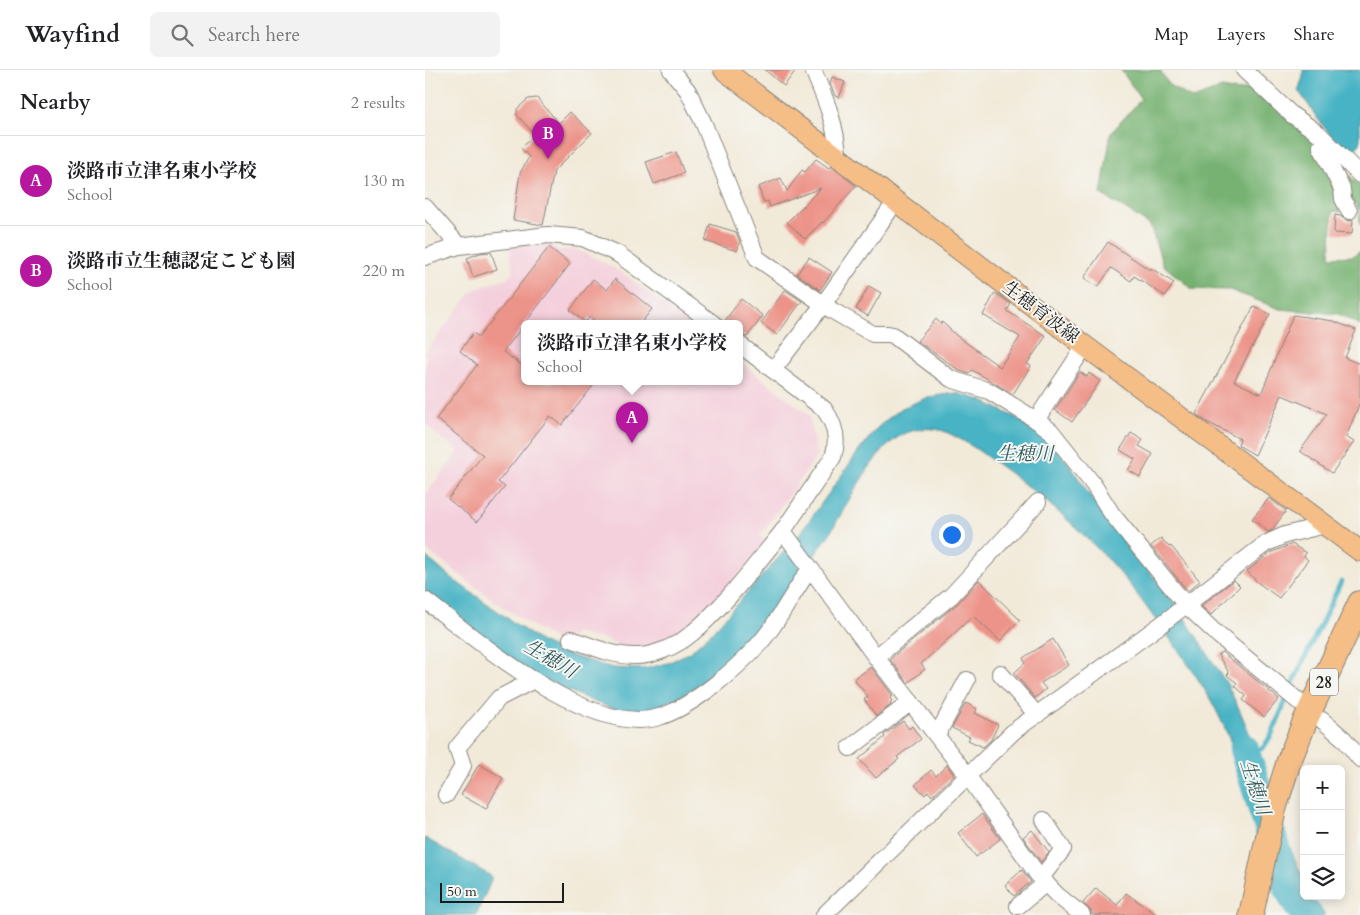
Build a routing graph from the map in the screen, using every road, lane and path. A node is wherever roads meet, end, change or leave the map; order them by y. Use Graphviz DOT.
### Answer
graph roads {
  1 [pos="671,70"];
  2 [pos="724,70"];
  3 [pos="813,70"];
  4 [pos="1244,70"];
  5 [pos="1327,142"];
  6 [pos="838,157"];
  7 [pos="1360,175"];
  8 [pos="896,201"];
  9 [pos="425,207"];
  10 [pos="1349,212"];
  11 [pos="459,246"];
  12 [pos="425,257"];
  13 [pos="823,306"];
  14 [pos="709,320"];
  15 [pos="1085,346"];
  16 [pos="743,347"];
  17 [pos="773,370"];
  18 [pos="1036,420"];
  19 [pos="1038,502"];
  20 [pos="1325,525"];
  21 [pos="787,535"];
  22 [pos="1360,551"];
  23 [pos="809,568"];
  24 [pos="425,600"];
  25 [pos="1360,603"];
  26 [pos="1183,607"];
  27 [pos="571,639"];
  28 [pos="876,657"];
  29 [pos="1000,673"];
  30 [pos="534,680"];
  31 [pos="967,680"];
  32 [pos="1299,700"];
  33 [pos="911,702"];
  34 [pos="1037,715"];
  35 [pos="1322,720"];
  36 [pos="937,735"];
  37 [pos="850,748"];
  38 [pos="1360,760"];
  39 [pos="967,775"];
  40 [pos="446,795"];
  41 [pos="1044,820"];
  42 [pos="1044,881"];
  43 [pos="1017,906"];
  44 [pos="824,915"];
  45 [pos="1082,915"];
  46 [pos="1251,915"];
  1 -- 13 [label="street"];
  2 -- 6 [label="main road, 生穂育波線"];
  3 -- 6 [label="street"];
  4 -- 5 [label="street"];
  5 -- 7 [label="street"];
  5 -- 10 [label="street"];
  6 -- 8 [label="main road, 生穂育波線"];
  8 -- 13 [label="street"];
  8 -- 15 [label="main road, 生穂育波線"];
  9 -- 11 [label="street"];
  11 -- 12 [label="street"];
  11 -- 14 [label="street"];
  13 -- 17 [label="street"];
  13 -- 18 [label="street"];
  15 -- 18 [label="street"];
  15 -- 20 [label="main road, 生穂育波線"];
  16 -- 17 [label="street"];
  17 -- 21 [label="street"];
  18 -- 26 [label="street"];
  19 -- 28 [label="street"];
  20 -- 22 [label="main road, 生穂育波線"];
  20 -- 26 [label="street"];
  21 -- 23 [label="street"];
  21 -- 27 [label="street"];
  23 -- 28 [label="street"];
  23 -- 30 [label="street"];
  24 -- 30 [label="street"];
  25 -- 46 [label="highway, 28"];
  26 -- 32 [label="street"];
  26 -- 34 [label="street"];
  28 -- 33 [label="street"];
  29 -- 34 [label="street"];
  30 -- 40 [label="street"];
  31 -- 36 [label="street"];
  33 -- 36 [label="street"];
  33 -- 37 [label="street"];
  34 -- 39 [label="street"];
  35 -- 38 [label="street"];
  36 -- 39 [label="street"];
  39 -- 42 [label="street"];
  39 -- 44 [label="street"];
  41 -- 42 [label="street"];
  42 -- 43 [label="street"];
  42 -- 45 [label="street"];
}
